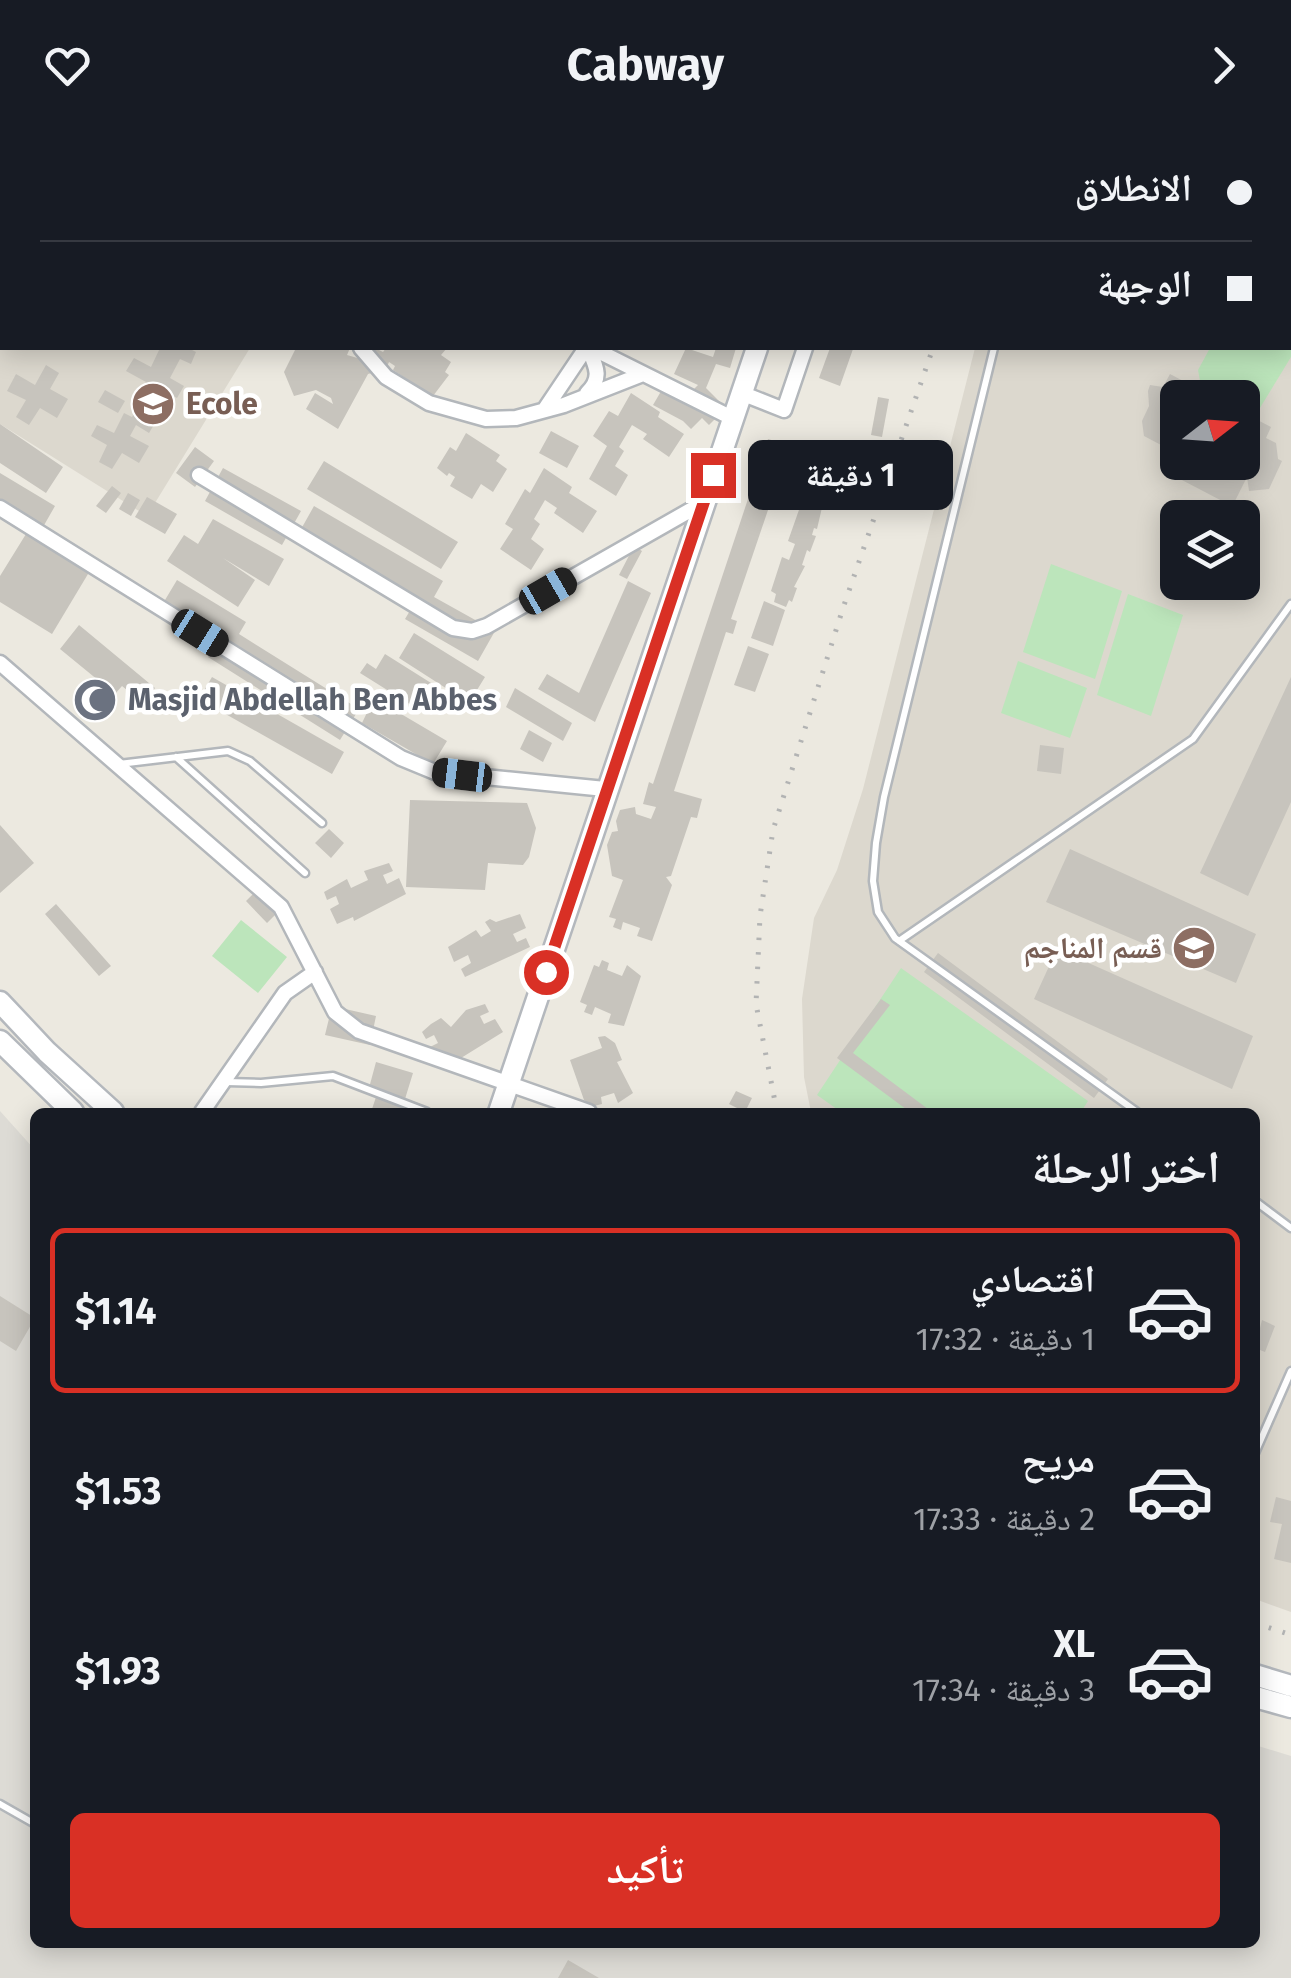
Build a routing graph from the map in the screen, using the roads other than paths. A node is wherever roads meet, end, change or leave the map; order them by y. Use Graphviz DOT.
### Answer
graph roads {
  1 [pos="363,350"];
  2 [pos="588,350"];
  3 [pos="590,350"];
  4 [pos="593,350"];
  5 [pos="756,350"];
  6 [pos="994,350"];
  7 [pos="800,352"];
  8 [pos="643,374"];
  9 [pos="741,392"];
  10 [pos="578,400"];
  11 [pos="544,409"];
  12 [pos="732,418"];
  13 [pos="199,475"];
  14 [pos="703,503"];
  15 [pos="0,508"];
  16 [pos="1291,604"];
  17 [pos="0,663"];
  18 [pos="176,757"];
  19 [pos="116,764"];
  20 [pos="605,789"];
  21 [pos="322,823"];
  22 [pos="305,873"];
  23 [pos="899,941"];
  24 [pos="315,972"];
  25 [pos="0,1002"];
  26 [pos="0,1041"];
  27 [pos="223,1082"];
  28 [pos="510,1082"];
  29 [pos="68,1108"];
  30 [pos="109,1108"];
  31 [pos="205,1108"];
  32 [pos="417,1108"];
  33 [pos="500,1108"];
  34 [pos="579,1108"];
  35 [pos="1131,1108"];
  36 [pos="1260,1205"];
  37 [pos="1291,1228"];
  38 [pos="1291,1371"];
  39 [pos="1260,1442"];
  40 [pos="1260,1677"];
  41 [pos="1291,1686"];
  42 [pos="1260,1698"];
  43 [pos="1291,1707"];
  44 [pos="0,1804"];
  45 [pos="30,1821"];
  1 -- 11 [label="street"];
  2 -- 11 [label="street"];
  3 -- 10 [label="street"];
  4 -- 8 [label="street"];
  5 -- 9 [label="street"];
  6 -- 23 [label="lane"];
  7 -- 9 [label="street"];
  8 -- 10 [label="street"];
  8 -- 12 [label="street"];
  9 -- 12 [label="street"];
  10 -- 11 [label="street"];
  12 -- 14 [label="street"];
  13 -- 14 [label="street"];
  14 -- 20 [label="street"];
  15 -- 20 [label="street"];
  16 -- 23 [label="lane"];
  17 -- 19 [label="street"];
  18 -- 19 [label="lane"];
  18 -- 21 [label="lane"];
  18 -- 22 [label="lane"];
  19 -- 24 [label="street"];
  20 -- 28 [label="street"];
  23 -- 35 [label="lane"];
  24 -- 27 [label="street"];
  24 -- 28 [label="street"];
  25 -- 30 [label="street"];
  26 -- 29 [label="street"];
  27 -- 31 [label="street"];
  27 -- 32 [label="lane"];
  28 -- 33 [label="street"];
  28 -- 34 [label="street"];
  36 -- 37 [label="lane"];
  38 -- 39 [label="lane"];
  40 -- 41 [label="street"];
  42 -- 43 [label="street"];
  44 -- 45 [label="lane"];
}
